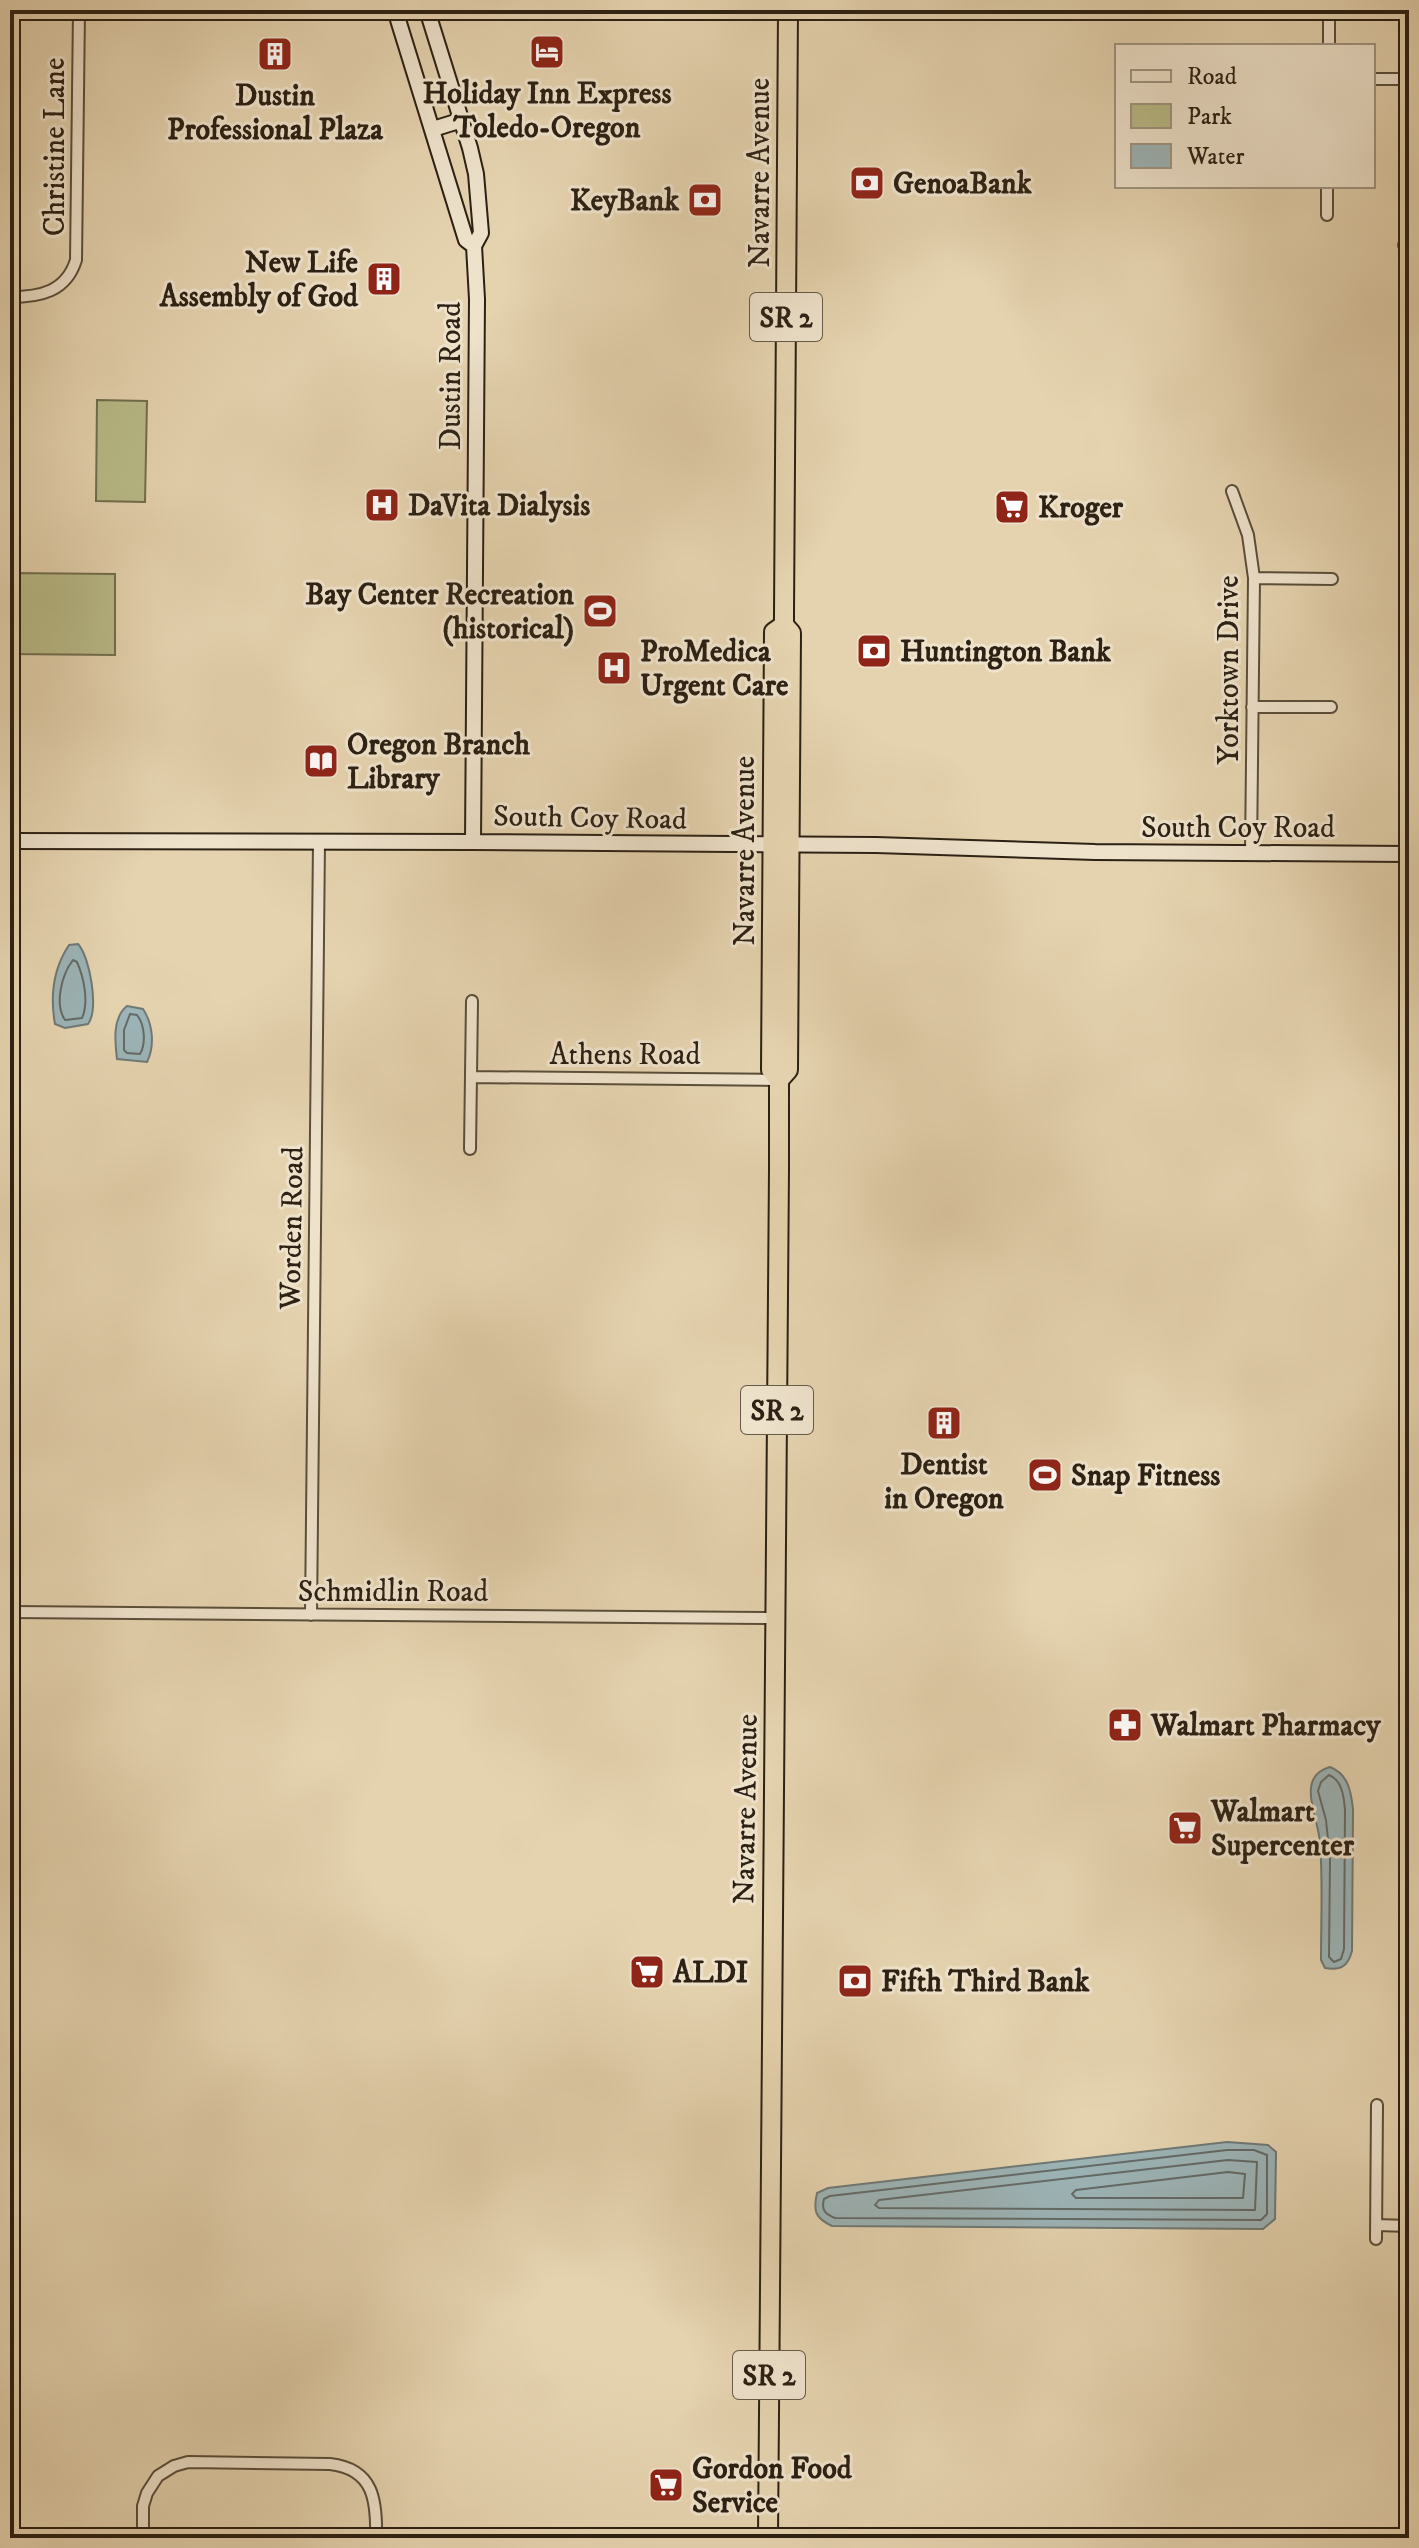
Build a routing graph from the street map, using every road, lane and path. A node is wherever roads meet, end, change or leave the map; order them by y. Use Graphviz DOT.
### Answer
graph roads {
  1 [pos="79,10"];
  2 [pos="395,10"];
  3 [pos="427,10"];
  4 [pos="788,10"];
  5 [pos="1329,10"];
  6 [pos="1329,44"];
  7 [pos="1375,79"];
  8 [pos="1409,79"];
  9 [pos="462,120"];
  10 [pos="433,129"];
  11 [pos="1327,188"];
  12 [pos="1327,215"];
  13 [pos="474,246"];
  14 [pos="10,297"];
  15 [pos="1232,491"];
  16 [pos="1254,578"];
  17 [pos="1332,579"];
  18 [pos="1252,707"];
  19 [pos="1331,707"];
  20 [pos="10,841"];
  21 [pos="319,842"];
  22 [pos="473,842"];
  23 [pos="781,844"];
  24 [pos="1251,853"];
  25 [pos="1409,854"];
  26 [pos="472,1001"];
  27 [pos="771,1010"];
  28 [pos="788,1054"];
  29 [pos="471,1077"];
  30 [pos="779,1080"];
  31 [pos="470,1149"];
  32 [pos="10,1612"];
  33 [pos="311,1615"];
  34 [pos="775,1618"];
  35 [pos="1377,2105"];
  36 [pos="1376,2225"];
  37 [pos="1409,2226"];
  38 [pos="1376,2239"];
  39 [pos="143,2538"];
  40 [pos="376,2538"];
  41 [pos="768,2538"];
  1 -- 14 [label="street, Christine Lane"];
  2 -- 10 [label="street, Dustin Road"];
  3 -- 9 [label="street, Dustin Road"];
  4 -- 23 [label="highway, Navarre Avenue / SR 2"];
  5 -- 6 [label="street"];
  7 -- 8 [label="street"];
  9 -- 10 [label="street"];
  9 -- 13 [label="street, Dustin Road"];
  10 -- 13 [label="street, Dustin Road"];
  11 -- 12 [label="street"];
  13 -- 22 [label="street, Dustin Road"];
  15 -- 16 [label="street, Yorktown Drive"];
  16 -- 17 [label="street"];
  16 -- 18 [label="street, Yorktown Drive"];
  18 -- 19 [label="street"];
  18 -- 24 [label="street, Yorktown Drive"];
  20 -- 21 [label="street, South Coy Road"];
  21 -- 22 [label="street, South Coy Road"];
  21 -- 33 [label="street, Worden Road"];
  22 -- 23 [label="street, South Coy Road"];
  23 -- 24 [label="street, South Coy Road"];
  23 -- 27 [label="highway, Navarre Avenue / SR 2"];
  23 -- 28 [label="highway, Navarre Avenue / SR 2"];
  24 -- 25 [label="street, South Coy Road"];
  26 -- 29 [label="street"];
  27 -- 28 [label="highway"];
  27 -- 30 [label="highway, Navarre Avenue / SR 2"];
  28 -- 30 [label="highway, Navarre Avenue / SR 2"];
  29 -- 30 [label="street, Athens Road"];
  29 -- 31 [label="street"];
  30 -- 34 [label="highway, Navarre Avenue / SR 2"];
  32 -- 33 [label="street, Schmidlin Road"];
  33 -- 34 [label="street, Schmidlin Road"];
  34 -- 41 [label="highway, Navarre Avenue / SR 2"];
  35 -- 36 [label="street"];
  36 -- 37 [label="street"];
  36 -- 38 [label="street"];
  39 -- 40 [label="street"];
}
